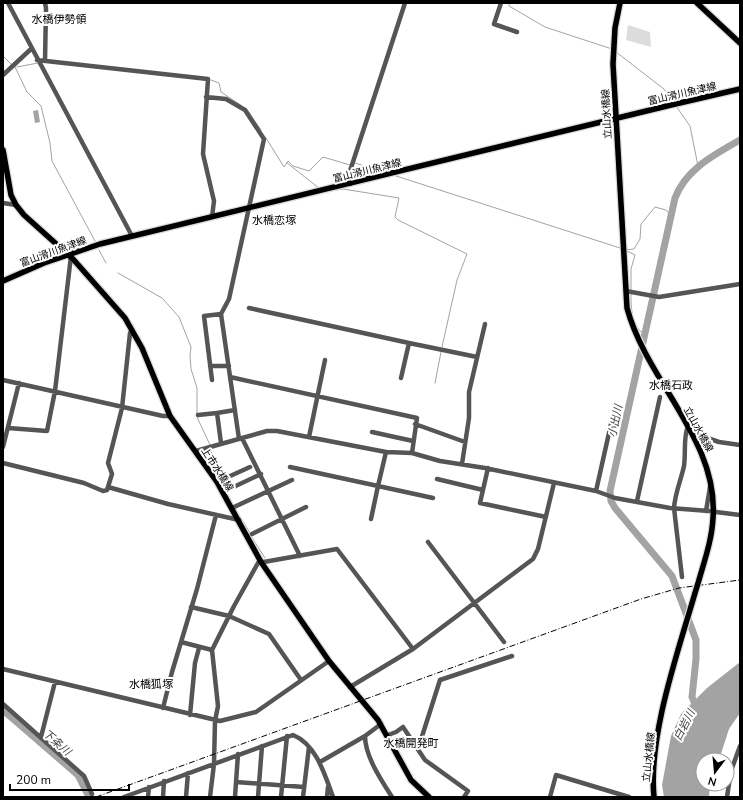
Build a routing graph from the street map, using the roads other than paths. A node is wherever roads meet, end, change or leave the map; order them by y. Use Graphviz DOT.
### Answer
graph roads {
  1 [pos="8,3"];
  2 [pos="44,3"];
  3 [pos="404,3"];
  4 [pos="501,3"];
  5 [pos="620,3"];
  6 [pos="697,3"];
  7 [pos="517,32"];
  8 [pos="740,42"];
  9 [pos="31,48"];
  10 [pos="37,60"];
  11 [pos="45,61"];
  12 [pos="3,76"];
  13 [pos="740,89"];
  14 [pos="206,97"];
  15 [pos="616,119"];
  16 [pos="3,150"];
  17 [pos="350,184"];
  18 [pos="3,203"];
  19 [pos="16,205"];
  20 [pos="249,208"];
  21 [pos="212,217"];
  22 [pos="132,236"];
  23 [pos="70,255"];
  24 [pos="3,281"];
  25 [pos="740,284"];
  26 [pos="626,291"];
  27 [pos="249,308"];
  28 [pos="221,314"];
  29 [pos="485,324"];
  30 [pos="132,330"];
  31 [pos="409,343"];
  32 [pos="477,357"];
  33 [pos="325,360"];
  34 [pos="210,366"];
  35 [pos="228,366"];
  36 [pos="230,377"];
  37 [pos="401,378"];
  38 [pos="3,380"];
  39 [pos="212,380"];
  40 [pos="19,383"];
  41 [pos="55,391"];
  42 [pos="317,395"];
  43 [pos="660,397"];
  44 [pos="122,408"];
  45 [pos="235,410"];
  46 [pos="217,413"];
  47 [pos="198,415"];
  48 [pos="170,416"];
  49 [pos="415,424"];
  50 [pos="612,424"];
  51 [pos="688,426"];
  52 [pos="8,428"];
  53 [pos="372,432"];
  54 [pos="693,433"];
  55 [pos="309,437"];
  56 [pos="241,438"];
  57 [pos="413,442"];
  58 [pos="465,442"];
  59 [pos="221,443"];
  60 [pos="740,445"];
  61 [pos="3,447"];
  62 [pos="196,451"];
  63 [pos="386,452"];
  64 [pos="412,453"];
  65 [pos="3,463"];
  66 [pos="462,464"];
  67 [pos="250,467"];
  68 [pos="290,467"];
  69 [pos="488,468"];
  70 [pos="261,474"];
  71 [pos="437,479"];
  72 [pos="292,480"];
  73 [pos="217,482"];
  74 [pos="554,483"];
  75 [pos="711,483"];
  76 [pos="378,486"];
  77 [pos="108,487"];
  78 [pos="269,490"];
  79 [pos="483,490"];
  80 [pos="596,491"];
  81 [pos="223,492"];
  82 [pos="433,498"];
  83 [pos="637,501"];
  84 [pos="306,507"];
  85 [pos="232,508"];
  86 [pos="674,508"];
  87 [pos="716,512"];
  88 [pos="216,515"];
  89 [pos="740,515"];
  90 [pos="546,517"];
  91 [pos="282,518"];
  92 [pos="371,519"];
  93 [pos="239,520"];
  94 [pos="252,534"];
  95 [pos="428,542"];
  96 [pos="300,556"];
  97 [pos="261,562"];
  98 [pos="682,577"];
  99 [pos="474,603"];
  100 [pos="191,607"];
  101 [pos="229,616"];
  102 [pos="181,642"];
  103 [pos="504,642"];
  104 [pos="199,648"];
  105 [pos="413,649"];
  106 [pos="212,650"];
  107 [pos="512,656"];
  108 [pos="329,661"];
  109 [pos="3,669"];
  110 [pos="301,680"];
  111 [pos="55,682"];
  112 [pos="350,687"];
  113 [pos="3,704"];
  114 [pos="163,708"];
  115 [pos="190,715"];
  116 [pos="215,721"];
  117 [pos="381,724"];
  118 [pos="388,735"];
  119 [pos="287,736"];
  120 [pos="365,736"];
  121 [pos="42,737"];
  122 [pos="262,746"];
  123 [pos="740,746"];
  124 [pos="309,747"];
  125 [pos="418,749"];
  126 [pos="238,754"];
  127 [pos="320,762"];
  128 [pos="214,764"];
  129 [pos="188,773"];
  130 [pos="164,781"];
  131 [pos="236,782"];
  132 [pos="259,784"];
  133 [pos="328,784"];
  134 [pos="282,785"];
  135 [pos="149,787"];
  136 [pos="304,787"];
  137 [pos="92,794"];
  138 [pos="124,797"];
  139 [pos="148,797"];
  140 [pos="163,797"];
  141 [pos="186,797"];
  142 [pos="210,797"];
  143 [pos="235,797"];
  144 [pos="258,797"];
  145 [pos="281,797"];
  146 [pos="304,797"];
  147 [pos="327,797"];
  148 [pos="333,797"];
  149 [pos="392,797"];
  150 [pos="429,797"];
  151 [pos="464,797"];
  152 [pos="550,797"];
  153 [pos="627,797"];
  154 [pos="654,797"];
  155 [pos="727,797"];
  1 -- 9 [label="street"];
  2 -- 11 [label="street"];
  3 -- 17 [label="street"];
  4 -- 7 [label="street"];
  5 -- 15 [label="main road, 立山水橋線"];
  6 -- 8 [label="main road"];
  9 -- 10 [label="street"];
  9 -- 12 [label="street"];
  10 -- 11 [label="street"];
  10 -- 22 [label="street"];
  11 -- 14 [label="street"];
  13 -- 15 [label="main road, 富山滑川魚津線"];
  14 -- 20 [label="street"];
  14 -- 21 [label="street"];
  15 -- 17 [label="main road, 富山滑川魚津線"];
  15 -- 26 [label="main road, 立山水橋線"];
  16 -- 19 [label="main road, 上市水橋線"];
  17 -- 20 [label="main road, 富山滑川魚津線"];
  18 -- 19 [label="street"];
  19 -- 23 [label="main road, 上市水橋線"];
  20 -- 21 [label="main road, 富山滑川魚津線"];
  20 -- 28 [label="street"];
  21 -- 22 [label="main road, 富山滑川魚津線"];
  22 -- 23 [label="main road, 富山滑川魚津線"];
  23 -- 24 [label="main road, 富山滑川魚津線"];
  23 -- 30 [label="main road, 上市水橋線"];
  23 -- 41 [label="street"];
  25 -- 26 [label="street"];
  26 -- 51 [label="main road, 立山水橋線"];
  27 -- 31 [label="street"];
  28 -- 34 [label="street"];
  28 -- 35 [label="street"];
  29 -- 32 [label="street"];
  30 -- 44 [label="street"];
  30 -- 48 [label="main road, 上市水橋線"];
  31 -- 32 [label="street"];
  31 -- 37 [label="street"];
  32 -- 58 [label="street"];
  33 -- 42 [label="street"];
  34 -- 35 [label="street"];
  34 -- 39 [label="street"];
  35 -- 36 [label="street"];
  36 -- 42 [label="street"];
  36 -- 45 [label="street"];
  38 -- 40 [label="street"];
  40 -- 41 [label="street"];
  40 -- 52 [label="street"];
  41 -- 44 [label="street"];
  41 -- 52 [label="street"];
  42 -- 49 [label="street"];
  42 -- 55 [label="street"];
  43 -- 83 [label="street"];
  44 -- 48 [label="street"];
  44 -- 77 [label="street"];
  45 -- 46 [label="street"];
  45 -- 56 [label="street"];
  46 -- 47 [label="street"];
  46 -- 59 [label="street"];
  48 -- 62 [label="main road, 上市水橋線"];
  49 -- 57 [label="street"];
  49 -- 58 [label="street"];
  50 -- 80 [label="street"];
  51 -- 54 [label="main road, 立山水橋線"];
  51 -- 86 [label="street"];
  52 -- 61 [label="street"];
  53 -- 57 [label="street"];
  54 -- 60 [label="street"];
  54 -- 75 [label="main road, 立山水橋線"];
  55 -- 56 [label="street"];
  55 -- 63 [label="street"];
  56 -- 59 [label="street"];
  56 -- 70 [label="street"];
  57 -- 64 [label="street"];
  58 -- 66 [label="street"];
  59 -- 62 [label="street"];
  62 -- 73 [label="main road, 上市水橋線"];
  63 -- 64 [label="street"];
  63 -- 76 [label="street"];
  64 -- 66 [label="street"];
  65 -- 77 [label="street"];
  66 -- 69 [label="street"];
  67 -- 73 [label="street"];
  68 -- 76 [label="street"];
  69 -- 74 [label="street"];
  69 -- 79 [label="street"];
  70 -- 78 [label="street"];
  70 -- 81 [label="street"];
  71 -- 79 [label="street"];
  72 -- 78 [label="street"];
  73 -- 81 [label="main road, 上市水橋線"];
  74 -- 80 [label="street"];
  74 -- 90 [label="street"];
  75 -- 86 [label="street"];
  75 -- 154 [label="main road, 立山水橋線, bridge"];
  76 -- 82 [label="street"];
  76 -- 92 [label="street"];
  77 -- 88 [label="street"];
  78 -- 85 [label="street"];
  78 -- 91 [label="street"];
  79 -- 90 [label="street"];
  80 -- 83 [label="street"];
  81 -- 85 [label="main road, 上市水橋線"];
  83 -- 86 [label="street"];
  84 -- 91 [label="street"];
  85 -- 93 [label="main road, 上市水橋線"];
  86 -- 98 [label="street"];
  87 -- 89 [label="street"];
  88 -- 93 [label="street"];
  88 -- 100 [label="street"];
  90 -- 99 [label="street"];
  91 -- 94 [label="street"];
  91 -- 96 [label="street"];
  93 -- 97 [label="main road, 上市水橋線"];
  95 -- 99 [label="street"];
  96 -- 97 [label="street"];
  96 -- 105 [label="street"];
  97 -- 101 [label="street"];
  97 -- 108 [label="main road, 上市水橋線"];
  99 -- 103 [label="street"];
  99 -- 105 [label="street"];
  100 -- 101 [label="street"];
  100 -- 102 [label="street"];
  101 -- 106 [label="street"];
  101 -- 110 [label="street"];
  102 -- 104 [label="street"];
  102 -- 114 [label="street"];
  104 -- 106 [label="street"];
  104 -- 115 [label="street"];
  105 -- 112 [label="street"];
  106 -- 116 [label="street"];
  107 -- 125 [label="street"];
  108 -- 110 [label="street"];
  108 -- 112 [label="main road, 上市水橋線"];
  109 -- 111 [label="street"];
  110 -- 116 [label="street"];
  111 -- 114 [label="street"];
  111 -- 121 [label="street"];
  112 -- 117 [label="main road, 上市水橋線"];
  113 -- 121 [label="street"];
  114 -- 115 [label="street"];
  115 -- 116 [label="street"];
  116 -- 128 [label="street"];
  117 -- 118 [label="main road, 上市水橋線"];
  117 -- 120 [label="street"];
  118 -- 125 [label="street"];
  118 -- 150 [label="main road, 上市水橋線"];
  119 -- 122 [label="street"];
  119 -- 124 [label="street"];
  119 -- 134 [label="street"];
  120 -- 127 [label="street"];
  120 -- 149 [label="street"];
  121 -- 137 [label="street"];
  122 -- 126 [label="street"];
  122 -- 132 [label="street"];
  123 -- 155 [label="street"];
  124 -- 127 [label="street"];
  124 -- 136 [label="street"];
  125 -- 151 [label="street"];
  126 -- 128 [label="street"];
  126 -- 131 [label="street"];
  127 -- 133 [label="street"];
  128 -- 129 [label="street"];
  128 -- 142 [label="street"];
  129 -- 130 [label="street"];
  129 -- 141 [label="street"];
  130 -- 135 [label="street"];
  130 -- 140 [label="street"];
  131 -- 132 [label="street"];
  131 -- 143 [label="street"];
  132 -- 134 [label="street"];
  132 -- 144 [label="street"];
  133 -- 147 [label="street"];
  133 -- 148 [label="street"];
  134 -- 136 [label="street"];
  134 -- 145 [label="street"];
  135 -- 138 [label="street"];
  135 -- 139 [label="street"];
  136 -- 146 [label="street"];
  152 -- 153 [label="street"];
}
